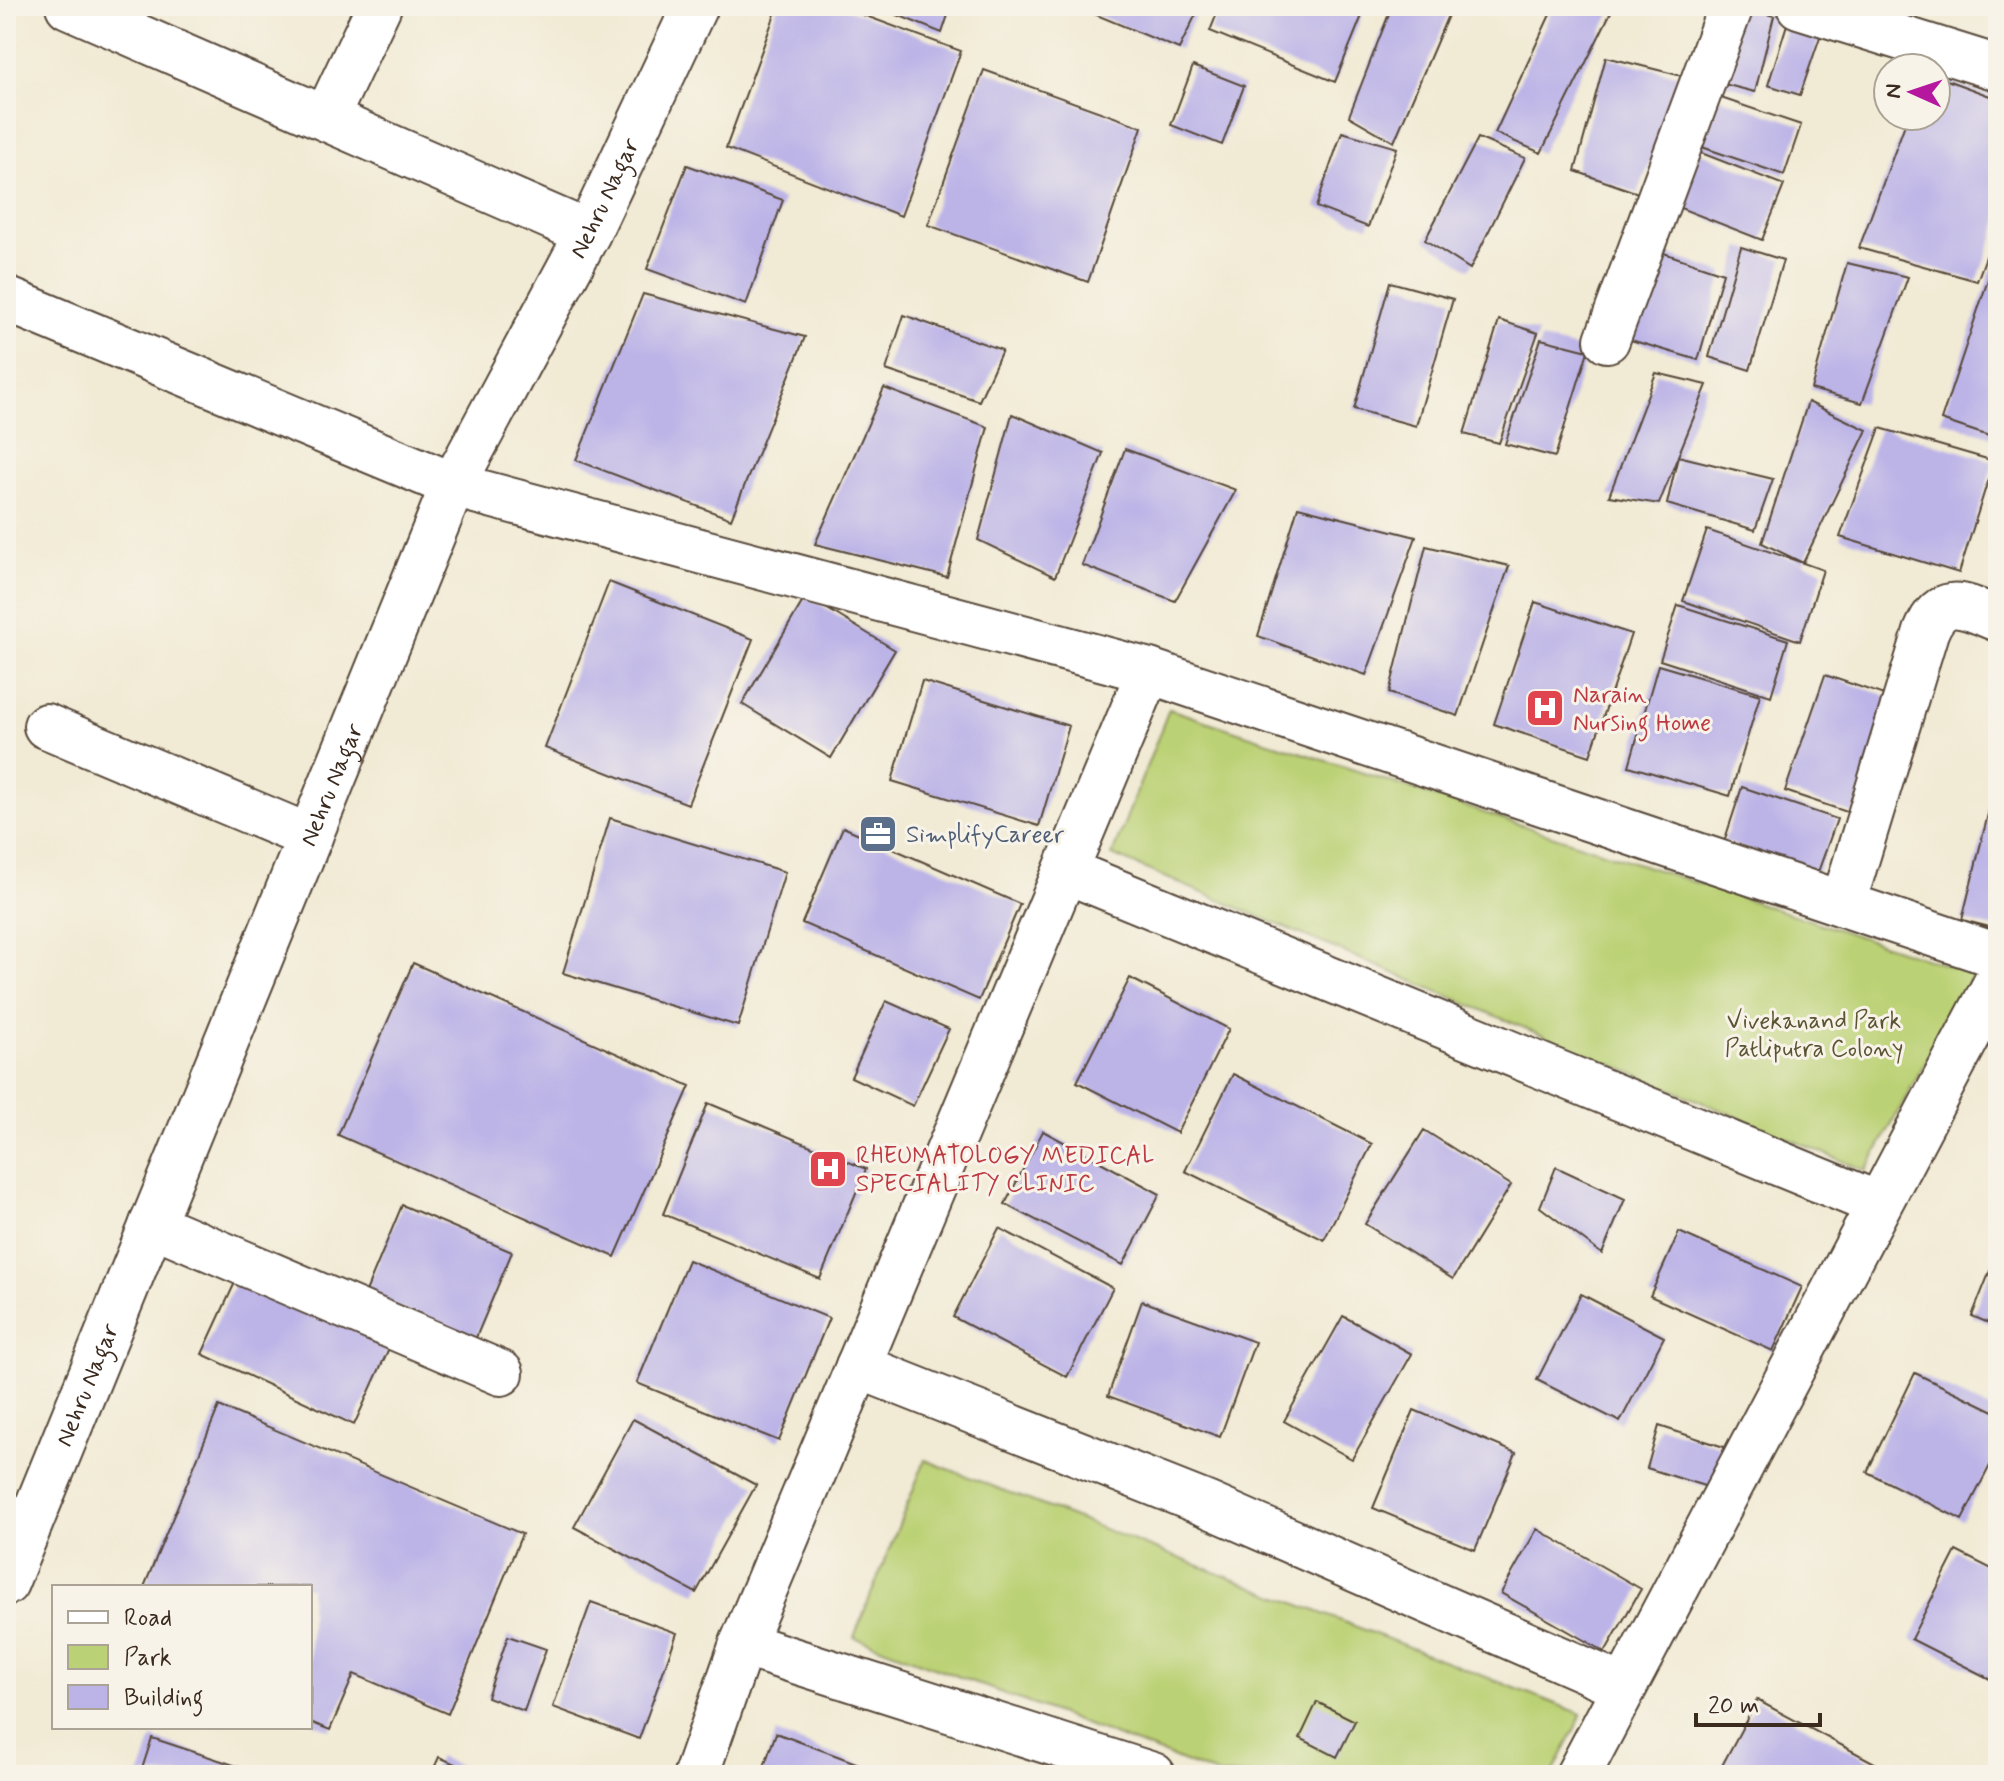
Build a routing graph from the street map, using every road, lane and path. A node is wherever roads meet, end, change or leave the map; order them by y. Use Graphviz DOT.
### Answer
graph roads {
  1 [pos="68,6"];
  2 [pos="379,6"];
  3 [pos="695,6"];
  4 [pos="1731,6"];
  5 [pos="1799,6"];
  6 [pos="1998,68"];
  7 [pos="326,118"];
  8 [pos="588,233"];
  9 [pos="6,299"];
  10 [pos="1607,340"];
  11 [pos="453,485"];
  12 [pos="1998,619"];
  13 [pos="1149,671"];
  14 [pos="46,726"];
  15 [pos="310,837"];
  16 [pos="1066,871"];
  17 [pos="1843,904"];
  18 [pos="1998,956"];
  19 [pos="1998,979"];
  20 [pos="1878,1204"];
  21 [pos="152,1224"];
  22 [pos="858,1366"];
  23 [pos="501,1373"];
  24 [pos="6,1583"];
  25 [pos="742,1644"];
  26 [pos="1624,1687"];
  27 [pos="696,1775"];
  28 [pos="1153,1775"];
  29 [pos="1578,1775"];
  1 -- 7 [label="street"];
  2 -- 7 [label="street"];
  3 -- 8 [label="street, Nehru Nagar"];
  4 -- 10 [label="street"];
  5 -- 6 [label="street"];
  7 -- 8 [label="street"];
  8 -- 11 [label="street, Nehru Nagar"];
  9 -- 11 [label="street"];
  11 -- 13 [label="street"];
  11 -- 15 [label="street, Nehru Nagar"];
  12 -- 17 [label="street"];
  13 -- 16 [label="street"];
  13 -- 17 [label="street"];
  14 -- 15 [label="street"];
  15 -- 21 [label="street, Nehru Nagar"];
  16 -- 20 [label="street"];
  16 -- 22 [label="street"];
  17 -- 18 [label="street"];
  19 -- 20 [label="street"];
  20 -- 26 [label="street"];
  21 -- 23 [label="street"];
  21 -- 24 [label="street, Nehru Nagar"];
  22 -- 25 [label="street"];
  22 -- 26 [label="street"];
  25 -- 27 [label="street"];
  25 -- 28 [label="street"];
  26 -- 29 [label="street"];
}
